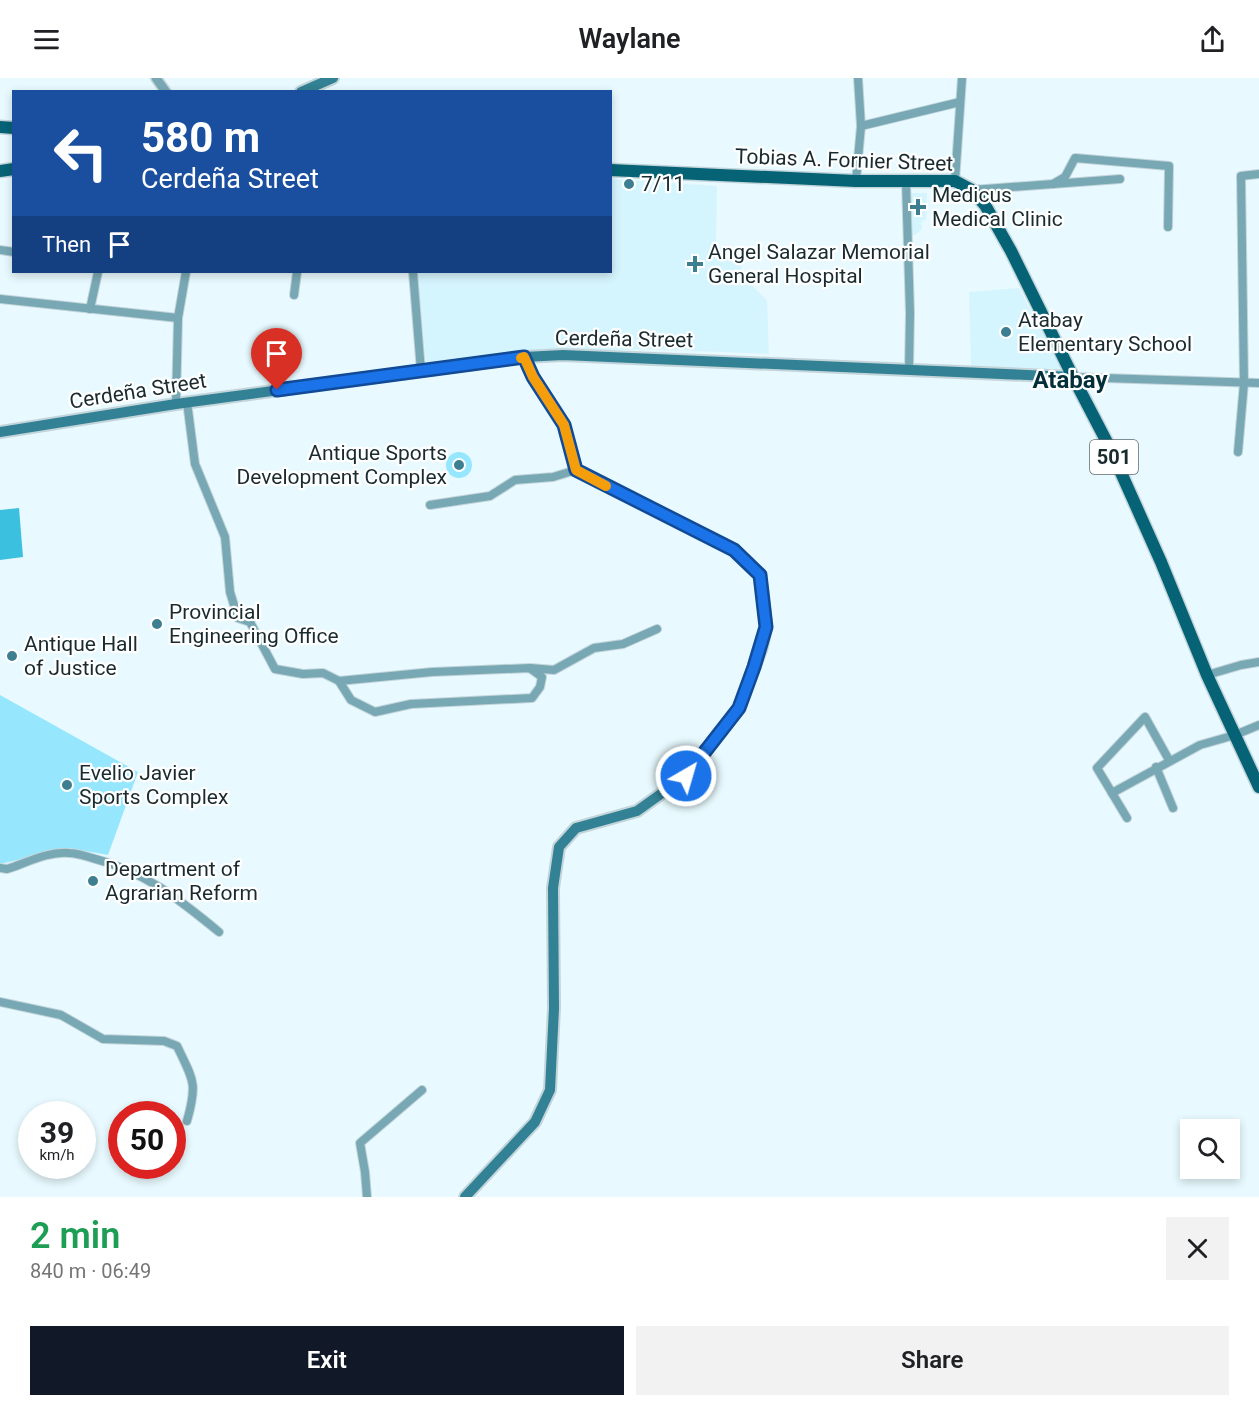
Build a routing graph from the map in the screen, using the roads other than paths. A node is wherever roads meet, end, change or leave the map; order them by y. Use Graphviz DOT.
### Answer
graph roads {
  1 [pos="333,78"];
  2 [pos="858,78"];
  3 [pos="962,78"];
  4 [pos="306,90"];
  5 [pos="960,102"];
  6 [pos="861,126"];
  7 [pos="612,170"];
  8 [pos="1259,174"];
  9 [pos="1120,179"];
  10 [pos="856,182"];
  11 [pos="906,182"];
  12 [pos="955,182"];
  13 [pos="1053,184"];
  14 [pos="972,190"];
  15 [pos="1168,227"];
  16 [pos="98,273"];
  17 [pos="186,273"];
  18 [pos="297,273"];
  19 [pos="413,273"];
  20 [pos="294,295"];
  21 [pos="0,299"];
  22 [pos="90,309"];
  23 [pos="178,318"];
  24 [pos="524,357"];
  25 [pos="909,369"];
  26 [pos="422,371"];
  27 [pos="1072,377"];
  28 [pos="1244,383"];
  29 [pos="1259,383"];
  30 [pos="181,403"];
  31 [pos="0,432"];
  32 [pos="1238,452"];
  33 [pos="576,470"];
  34 [pos="430,505"];
  35 [pos="657,629"];
  36 [pos="1259,662"];
  37 [pos="530,668"];
  38 [pos="1207,675"];
  39 [pos="339,681"];
  40 [pos="1259,725"];
  41 [pos="1235,735"];
  42 [pos="1168,760"];
  43 [pos="1156,767"];
  44 [pos="1259,787"];
  45 [pos="1112,793"];
  46 [pos="1173,808"];
  47 [pos="1127,818"];
  48 [pos="0,868"];
  49 [pos="219,932"];
  50 [pos="0,1002"];
  51 [pos="422,1090"];
  52 [pos="187,1120"];
  53 [pos="367,1197"];
  54 [pos="465,1197"];
  1 -- 4 [label="main road"];
  2 -- 6 [label="street"];
  3 -- 5 [label="street"];
  5 -- 6 [label="street"];
  5 -- 12 [label="street"];
  6 -- 10 [label="street"];
  7 -- 10 [label="main road, Tobias A. Fornier Street / 501"];
  8 -- 28 [label="street"];
  9 -- 13 [label="street"];
  10 -- 11 [label="main road, Tobias A. Fornier Street / 501"];
  11 -- 12 [label="main road, Tobias A. Fornier Street / 501"];
  11 -- 25 [label="street"];
  12 -- 14 [label="main road, Tobias A. Fornier Street / 501"];
  13 -- 14 [label="street"];
  13 -- 15 [label="street"];
  14 -- 27 [label="main road, Tobias A. Fornier Street / 501"];
  16 -- 22 [label="street"];
  17 -- 23 [label="street"];
  18 -- 20 [label="street"];
  19 -- 26 [label="street"];
  21 -- 22 [label="street"];
  22 -- 23 [label="street"];
  23 -- 30 [label="street"];
  24 -- 25 [label="main road, Cerdeña Street"];
  24 -- 26 [label="main road, Cerdeña Street"];
  24 -- 33 [label="main road"];
  25 -- 27 [label="main road, Cerdeña Street"];
  26 -- 30 [label="main road, Cerdeña Street"];
  27 -- 28 [label="street"];
  27 -- 38 [label="main road, Tobias A. Fornier Street / 501"];
  28 -- 29 [label="street"];
  28 -- 32 [label="street"];
  30 -- 31 [label="main road, Cerdeña Street"];
  30 -- 39 [label="street"];
  33 -- 34 [label="street"];
  33 -- 54 [label="main road"];
  35 -- 37 [label="street"];
  36 -- 38 [label="street"];
  37 -- 39 [label="street"];
  37 -- 39 [label="street"];
  38 -- 41 [label="main road, Tobias A. Fornier Street / 501"];
  40 -- 41 [label="street"];
  41 -- 42 [label="street"];
  41 -- 44 [label="main road, 501"];
  42 -- 43 [label="street"];
  42 -- 45 [label="street"];
  43 -- 45 [label="street"];
  43 -- 46 [label="street"];
  45 -- 47 [label="street"];
  48 -- 49 [label="street"];
  50 -- 52 [label="street"];
  51 -- 53 [label="street"];
}
